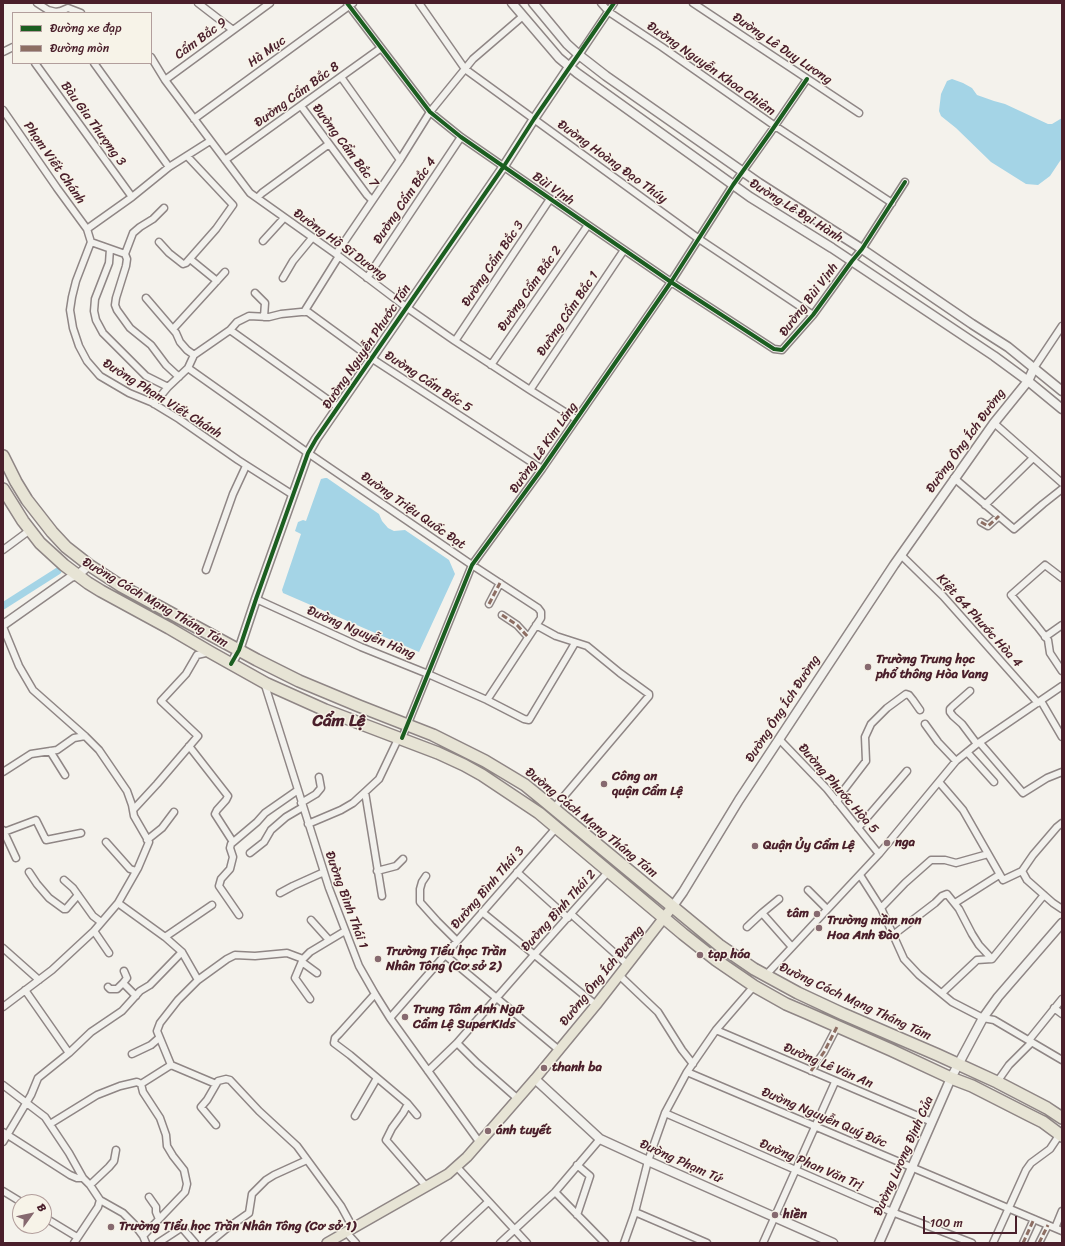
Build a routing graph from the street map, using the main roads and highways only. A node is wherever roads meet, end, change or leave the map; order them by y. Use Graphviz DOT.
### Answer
graph roads {
  1 [pos="512,3"];
  2 [pos="533,3"];
  3 [pos="579,55"];
  4 [pos="569,67"];
  5 [pos="1034,368"];
  6 [pos="1028,381"];
  7 [pos="1062,391"];
  8 [pos="1062,409"];
  9 [pos="3,456"];
  10 [pos="3,489"];
  11 [pos="89,565"];
  12 [pos="78,575"];
  13 [pos="3,626"];
  14 [pos="239,650"];
  15 [pos="231,664"];
  16 [pos="673,906"];
  17 [pos="664,918"];
  18 [pos="1062,923"];
  19 [pos="958,1064"];
  20 [pos="951,1078"];
  21 [pos="535,1079"];
  22 [pos="1062,1118"];
  23 [pos="1061,1135"];
  24 [pos="327,1243"];
  25 [pos="833,1243"];
  26 [pos="879,1243"];
  1 -- 4 [label="main road, Đường Lê Đại Hành"];
  2 -- 3 [label="main road, Đường Lê Đại Hành"];
  3 -- 4 [label="main road, Đường Nguyễn Phước Tấn"];
  3 -- 5 [label="main road, Đường Lê Đại Hành"];
  4 -- 6 [label="main road, Đường Lê Đại Hành"];
  4 -- 14 [label="main road, Đường Nguyễn Phước Tấn"];
  5 -- 6 [label="main road, Đường Ông Ích Đường"];
  5 -- 7 [label="main road, Đường Lê Đại Hành"];
  6 -- 8 [label="main road, Đường Lê Đại Hành"];
  6 -- 16 [label="main road, Đường Ông Ích Đường"];
  9 -- 11 [label="highway, Đường Cách Mạng Tháng Tám"];
  10 -- 12 [label="highway, Đường Cách Mạng Tháng Tám"];
  11 -- 12 [label="main road"];
  11 -- 14 [label="highway, Đường Cách Mạng Tháng Tám"];
  12 -- 13 [label="main road"];
  12 -- 15 [label="highway, Đường Cách Mạng Tháng Tám"];
  14 -- 15 [label="main road, Đường Nguyễn Phước Tấn"];
  14 -- 16 [label="highway, Đường Cách Mạng Tháng Tám"];
  15 -- 17 [label="highway, Đường Cách Mạng Tháng Tám"];
  16 -- 17 [label="main road, Đường Ông Ích Đường"];
  16 -- 19 [label="highway, Đường Cách Mạng Tháng Tám"];
  17 -- 20 [label="highway, Đường Cách Mạng Tháng Tám"];
  17 -- 21 [label="main road, Đường Ông Ích Đường"];
  18 -- 19 [label="main road, Đường Lương Định Của"];
  19 -- 20 [label="main road, Đường Lương Định Của"];
  19 -- 22 [label="highway, Đường Cách Mạng Tháng Tám"];
  20 -- 23 [label="highway, Đường Cách Mạng Tháng Tám"];
  20 -- 26 [label="main road, Đường Lương Định Của"];
  21 -- 24 [label="main road, Đường Ông Ích Đường"];
  21 -- 25 [label="main road, Đường Phạm Tứ"];
}
